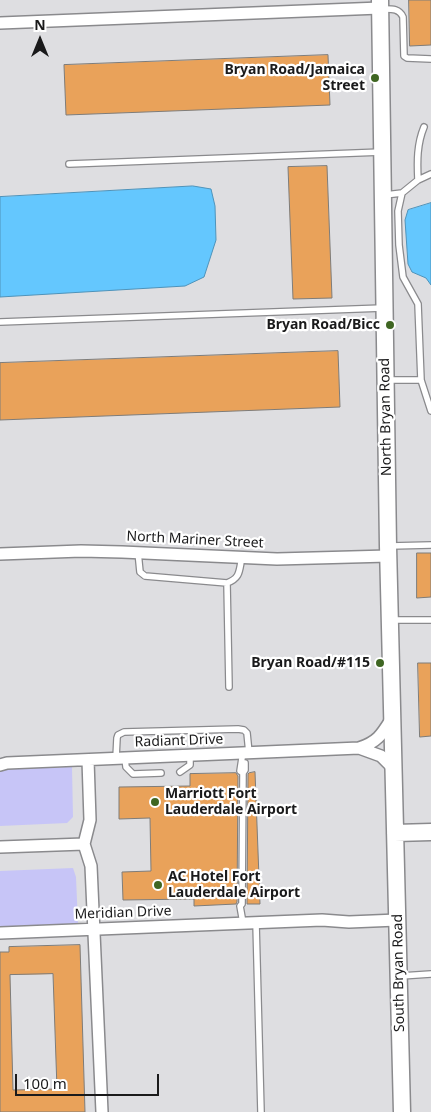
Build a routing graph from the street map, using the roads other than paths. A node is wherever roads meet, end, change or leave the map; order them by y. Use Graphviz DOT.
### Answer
graph roads {
  1 [pos="380,4"];
  2 [pos="0,23"];
  3 [pos="431,58"];
  4 [pos="424,127"];
  5 [pos="382,152"];
  6 [pos="69,164"];
  7 [pos="431,174"];
  8 [pos="418,180"];
  9 [pos="402,193"];
  10 [pos="383,196"];
  11 [pos="385,308"];
  12 [pos="0,322"];
  13 [pos="386,380"];
  14 [pos="421,380"];
  15 [pos="431,411"];
  16 [pos="431,545"];
  17 [pos="388,551"];
  18 [pos="138,552"];
  19 [pos="0,554"];
  20 [pos="242,558"];
  21 [pos="227,583"];
  22 [pos="390,620"];
  23 [pos="431,620"];
  24 [pos="228,686"];
  25 [pos="392,718"];
  26 [pos="359,748"];
  27 [pos="190,755"];
  28 [pos="245,757"];
  29 [pos="120,758"];
  30 [pos="88,760"];
  31 [pos="0,764"];
  32 [pos="394,769"];
  33 [pos="180,772"];
  34 [pos="161,773"];
  35 [pos="431,832"];
  36 [pos="395,833"];
  37 [pos="84,844"];
  38 [pos="0,847"];
  39 [pos="243,920"];
  40 [pos="397,920"];
  41 [pos="256,923"];
  42 [pos="94,930"];
  43 [pos="0,933"];
  44 [pos="431,974"];
  45 [pos="399,976"];
  46 [pos="102,1112"];
  47 [pos="261,1112"];
  48 [pos="402,1112"];
  1 -- 2 [label="street"];
  1 -- 3 [label="lane"];
  1 -- 5 [label="street, North Bryan Road"];
  4 -- 8 [label="lane"];
  5 -- 6 [label="lane"];
  5 -- 10 [label="street, North Bryan Road"];
  7 -- 8 [label="lane"];
  8 -- 9 [label="lane"];
  9 -- 10 [label="lane"];
  9 -- 14 [label="lane"];
  10 -- 11 [label="street, North Bryan Road"];
  11 -- 12 [label="lane"];
  11 -- 13 [label="street, North Bryan Road"];
  13 -- 14 [label="lane"];
  13 -- 17 [label="street, North Bryan Road"];
  14 -- 15 [label="lane"];
  16 -- 17 [label="lane"];
  17 -- 20 [label="street, North Mariner Street"];
  17 -- 22 [label="street, North Bryan Road"];
  18 -- 19 [label="street, North Mariner Street"];
  18 -- 20 [label="street, North Mariner Street"];
  18 -- 21 [label="lane"];
  20 -- 21 [label="lane"];
  21 -- 24 [label="lane"];
  22 -- 23 [label="lane"];
  22 -- 25 [label="street, North Bryan Road"];
  25 -- 26 [label="street, Radiant Drive"];
  25 -- 32 [label="street, North Bryan Road"];
  26 -- 28 [label="street, Radiant Drive"];
  26 -- 32 [label="street, Radiant Drive"];
  27 -- 28 [label="street, Radiant Drive"];
  27 -- 29 [label="street, Radiant Drive"];
  27 -- 33 [label="lane"];
  28 -- 29 [label="lane"];
  28 -- 39 [label="lane"];
  29 -- 30 [label="street, Radiant Drive"];
  29 -- 34 [label="lane"];
  30 -- 31 [label="street, Radiant Drive"];
  30 -- 37 [label="street"];
  32 -- 36 [label="street, North Bryan Road"];
  35 -- 36 [label="street"];
  36 -- 40 [label="street, South Bryan Road"];
  37 -- 38 [label="street"];
  37 -- 42 [label="street"];
  39 -- 41 [label="street, Meridian Drive"];
  39 -- 42 [label="street, Meridian Drive"];
  40 -- 41 [label="street, Meridian Drive"];
  40 -- 45 [label="street, South Bryan Road"];
  41 -- 47 [label="lane"];
  42 -- 43 [label="street, Meridian Drive"];
  42 -- 46 [label="street"];
  44 -- 45 [label="lane"];
  45 -- 48 [label="street, South Bryan Road"];
}
